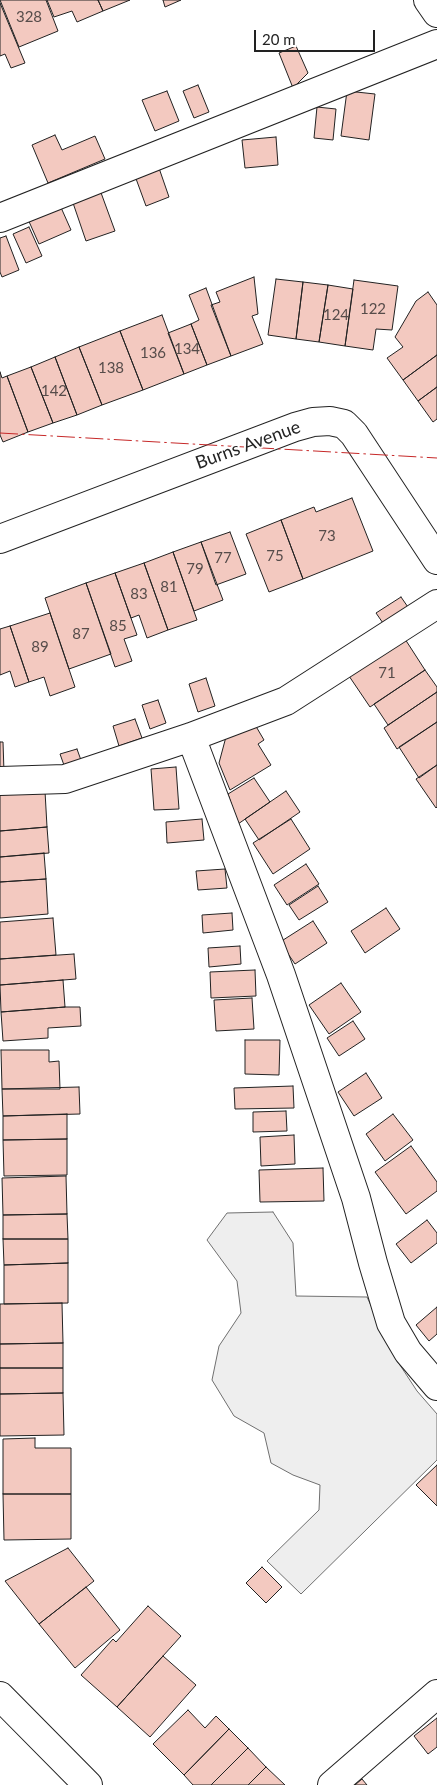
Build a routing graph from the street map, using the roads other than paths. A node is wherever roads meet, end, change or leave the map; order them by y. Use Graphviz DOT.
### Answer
graph roads {
  1 [pos="428,0"];
  2 [pos="437,13"];
  3 [pos="437,44"];
  4 [pos="0,218"];
  5 [pos="0,540"];
  6 [pos="437,560"];
  7 [pos="437,604"];
  8 [pos="190,737"];
  9 [pos="0,781"];
  10 [pos="437,1386"];
  11 [pos="437,1694"];
  12 [pos="0,1696"];
  13 [pos="88,1785"];
  14 [pos="332,1785"];
  1 -- 2 [label="street"];
  3 -- 4 [label="street"];
  5 -- 6 [label="street, Burns Avenue"];
  7 -- 8 [label="street"];
  8 -- 9 [label="street"];
  8 -- 10 [label="street"];
  11 -- 14 [label="street"];
  12 -- 13 [label="street"];
}
